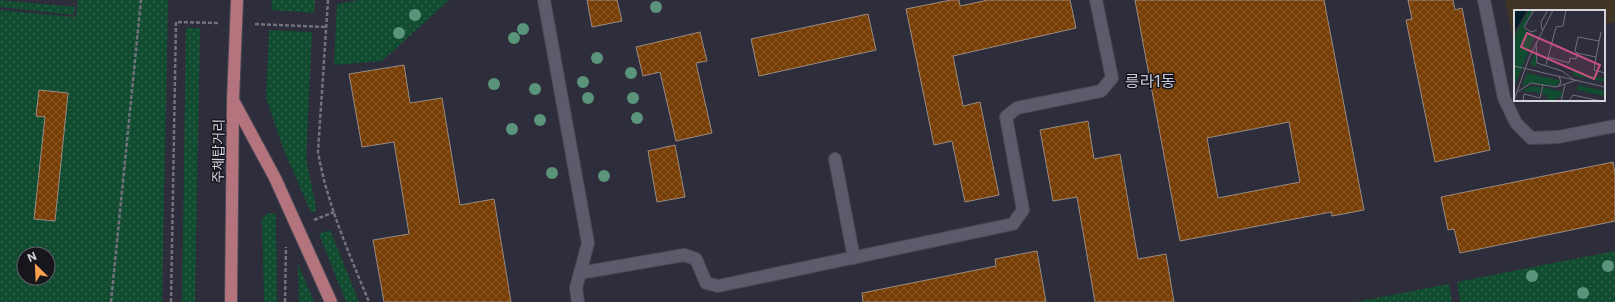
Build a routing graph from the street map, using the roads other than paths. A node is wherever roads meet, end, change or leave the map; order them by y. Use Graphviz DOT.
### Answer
graph roads {
  1 [pos="237,0"];
  2 [pos="544,0"];
  3 [pos="1096,0"];
  4 [pos="1484,0"];
  5 [pos="233,100"];
  6 [pos="1615,126"];
  7 [pos="835,159"];
  8 [pos="854,258"];
  9 [pos="580,273"];
  10 [pos="231,302"];
  11 [pos="331,302"];
  12 [pos="578,302"];
  1 -- 5 [label="main road, 주체탑거리"];
  2 -- 9 [label="street"];
  3 -- 8 [label="street"];
  4 -- 6 [label="street"];
  5 -- 10 [label="main road, 주체탑거리"];
  5 -- 11 [label="main road"];
  7 -- 8 [label="street"];
  8 -- 9 [label="street"];
  9 -- 12 [label="street"];
}
